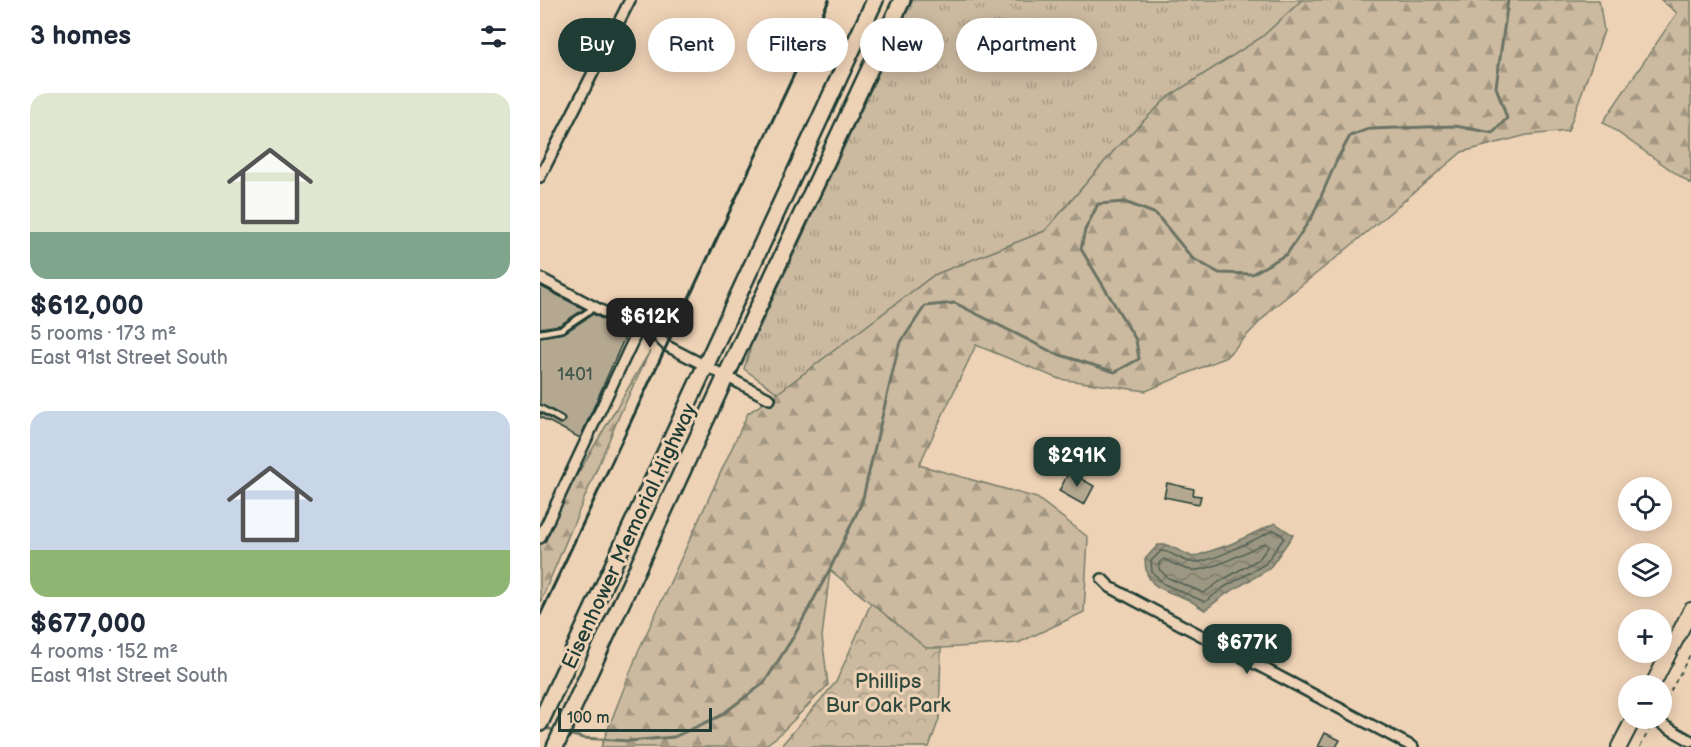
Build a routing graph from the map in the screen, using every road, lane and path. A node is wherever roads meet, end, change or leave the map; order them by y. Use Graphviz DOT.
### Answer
graph roads {
  1 [pos="630,0"];
  2 [pos="875,0"];
  3 [pos="902,0"];
  4 [pos="540,177"];
  5 [pos="540,278"];
  6 [pos="595,307"];
  7 [pos="638,330"];
  8 [pos="540,333"];
  9 [pos="705,365"];
  10 [pos="726,376"];
  11 [pos="770,399"];
  12 [pos="540,408"];
  13 [pos="561,420"];
  14 [pos="540,538"];
  15 [pos="1102,579"];
  16 [pos="1691,610"];
  17 [pos="1691,653"];
  18 [pos="1658,675"];
  19 [pos="1672,688"];
  20 [pos="540,723"];
  21 [pos="1628,729"];
  22 [pos="1648,729"];
  23 [pos="1669,729"];
  24 [pos="1691,741"];
  25 [pos="555,747"];
  26 [pos="1413,747"];
  27 [pos="1619,747"];
  28 [pos="1640,747"];
  1 -- 4 [label="street"];
  2 -- 9 [label="main road, Eisenhower Memorial Highway"];
  3 -- 10 [label="main road, Eisenhower Memorial Highway"];
  5 -- 6 [label="street"];
  6 -- 7 [label="street"];
  6 -- 8 [label="lane"];
  7 -- 9 [label="street"];
  7 -- 14 [label="street"];
  9 -- 10 [label="street"];
  9 -- 20 [label="main road, Eisenhower Memorial Highway"];
  10 -- 11 [label="street"];
  10 -- 25 [label="main road, Eisenhower Memorial Highway"];
  12 -- 13 [label="lane"];
  15 -- 26 [label="street"];
  16 -- 18 [label="street"];
  17 -- 19 [label="path"];
  21 -- 27 [label="street"];
  22 -- 28 [label="path"];
  23 -- 24 [label="street"];
}
